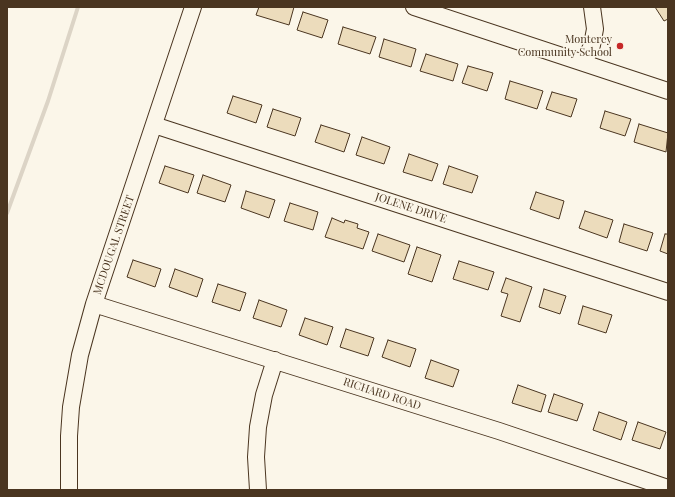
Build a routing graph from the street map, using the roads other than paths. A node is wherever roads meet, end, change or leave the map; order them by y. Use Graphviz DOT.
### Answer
graph roads {
  1 [pos="193,7"];
  2 [pos="414,7"];
  3 [pos="592,7"];
  4 [pos="584,63"];
  5 [pos="668,91"];
  6 [pos="154,125"];
  7 [pos="668,292"];
  8 [pos="94,304"];
  9 [pos="275,360"];
  10 [pos="668,488"];
  11 [pos="69,490"];
  12 [pos="258,490"];
  1 -- 6 [label="street, MCDOUGAL STREET"];
  2 -- 4 [label="street"];
  3 -- 4 [label="street"];
  4 -- 5 [label="street"];
  6 -- 7 [label="street, JOLENE DRIVE"];
  6 -- 8 [label="street, MCDOUGAL STREET"];
  8 -- 9 [label="street, RICHARD ROAD"];
  8 -- 11 [label="street, MCDOUGAL STREET"];
  9 -- 10 [label="street, RICHARD ROAD"];
  9 -- 12 [label="street"];
}
